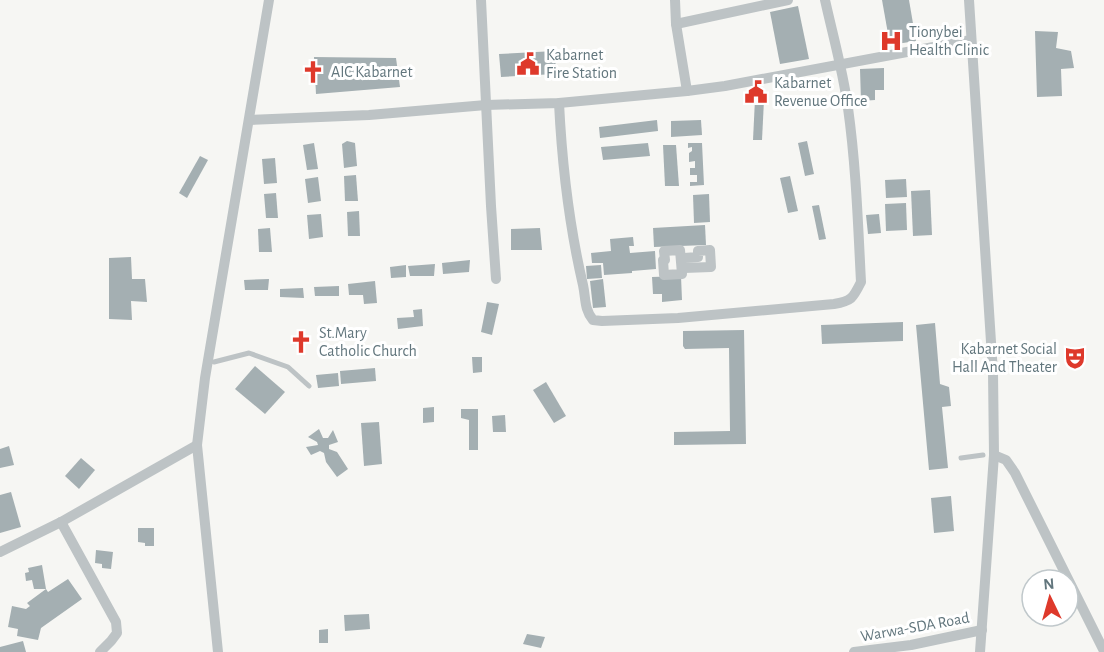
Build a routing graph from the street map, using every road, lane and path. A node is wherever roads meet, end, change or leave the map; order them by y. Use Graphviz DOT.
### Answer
graph roads {
  1 [pos="269,0"];
  2 [pos="480,0"];
  3 [pos="675,0"];
  4 [pos="788,0"];
  5 [pos="825,0"];
  6 [pos="969,0"];
  7 [pos="676,24"];
  8 [pos="971,40"];
  9 [pos="839,64"];
  10 [pos="687,91"];
  11 [pos="559,103"];
  12 [pos="486,105"];
  13 [pos="249,120"];
  14 [pos="496,279"];
  15 [pos="214,362"];
  16 [pos="309,386"];
  17 [pos="197,446"];
  18 [pos="988,455"];
  19 [pos="961,458"];
  20 [pos="61,522"];
  21 [pos="0,552"];
  22 [pos="982,630"];
  23 [pos="1104,651"];
  24 [pos="100,652"];
  25 [pos="218,652"];
  26 [pos="854,652"];
  27 [pos="980,652"];
  1 -- 13 [label="street"];
  2 -- 12 [label="street"];
  3 -- 7 [label="street"];
  4 -- 7 [label="street"];
  5 -- 9 [label="street"];
  6 -- 8 [label="street"];
  7 -- 10 [label="street"];
  8 -- 9 [label="street"];
  8 -- 18 [label="street"];
  9 -- 10 [label="street"];
  9 -- 11 [label="street"];
  10 -- 11 [label="street"];
  11 -- 12 [label="street"];
  12 -- 13 [label="street"];
  12 -- 14 [label="street"];
  13 -- 17 [label="street"];
  15 -- 16 [label="lane"];
  17 -- 20 [label="street"];
  17 -- 25 [label="street"];
  18 -- 19 [label="lane"];
  18 -- 22 [label="street"];
  18 -- 23 [label="street"];
  20 -- 21 [label="street"];
  20 -- 24 [label="street"];
  22 -- 26 [label="street, Warwa-SDA Road"];
  22 -- 27 [label="street"];
}
